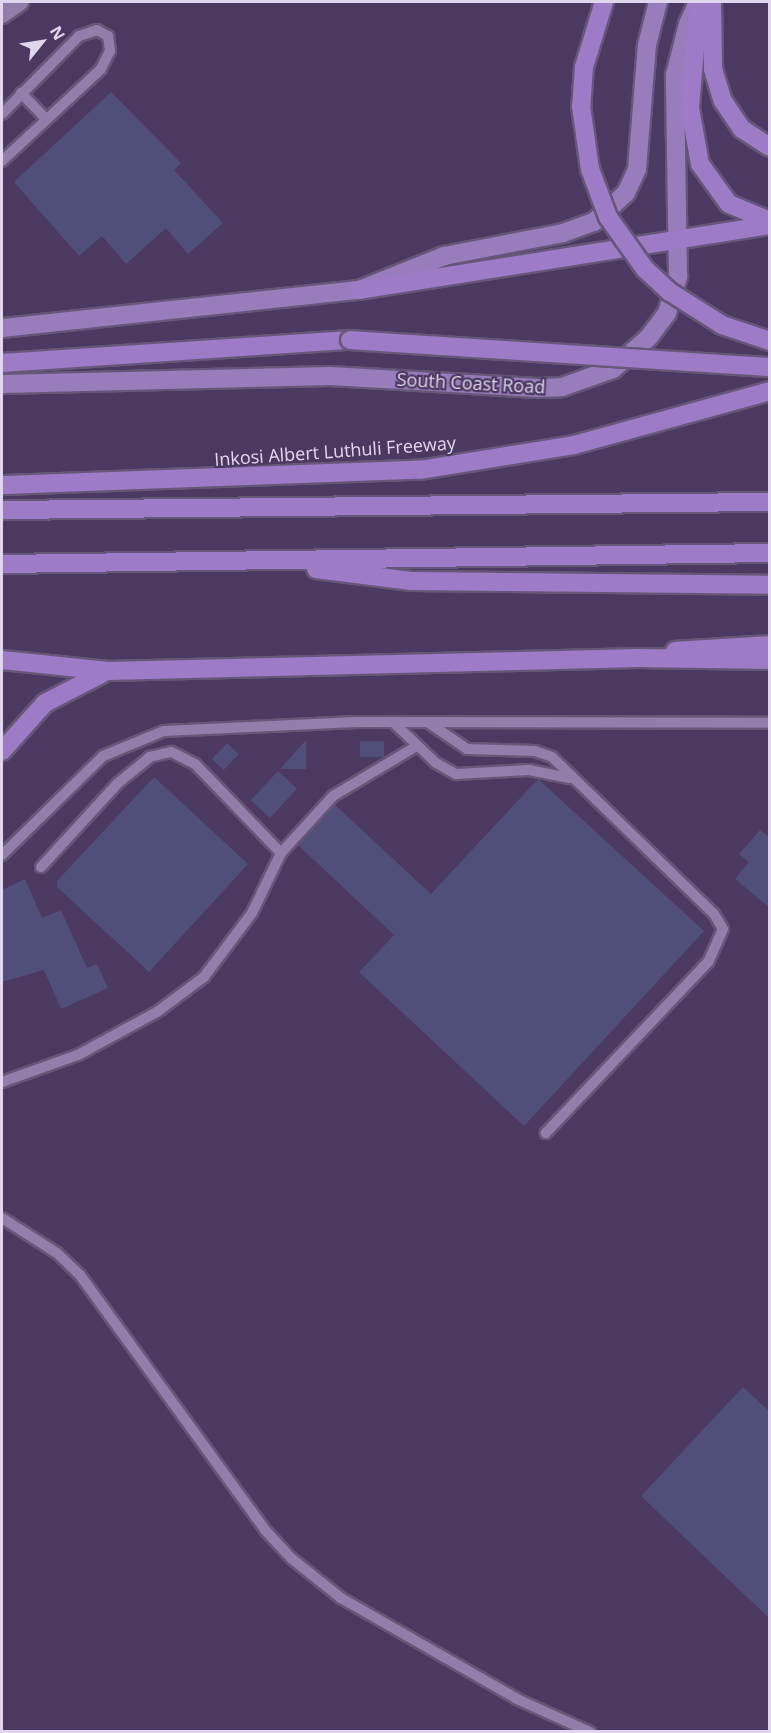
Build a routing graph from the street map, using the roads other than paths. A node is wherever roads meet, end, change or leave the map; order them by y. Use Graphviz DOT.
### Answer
graph roads {
  1 [pos="19,2"];
  2 [pos="604,2"];
  3 [pos="658,2"];
  4 [pos="699,2"];
  5 [pos="712,2"];
  6 [pos="2,14"];
  7 [pos="21,93"];
  8 [pos="2,114"];
  9 [pos="50,116"];
  10 [pos="770,147"];
  11 [pos="2,161"];
  12 [pos="770,223"];
  13 [pos="681,239"];
  14 [pos="359,290"];
  15 [pos="2,328"];
  16 [pos="770,341"];
  17 [pos="2,363"];
  18 [pos="770,367"];
  19 [pos="2,384"];
  20 [pos="770,391"];
  21 [pos="2,485"];
  22 [pos="770,502"];
  23 [pos="2,510"];
  24 [pos="770,553"];
  25 [pos="262,561"];
  26 [pos="2,564"];
  27 [pos="770,585"];
  28 [pos="770,645"];
  29 [pos="637,658"];
  30 [pos="2,660"];
  31 [pos="770,660"];
  32 [pos="108,671"];
  33 [pos="394,723"];
  34 [pos="429,723"];
  35 [pos="770,723"];
  36 [pos="417,746"];
  37 [pos="2,751"];
  38 [pos="569,778"];
  39 [pos="281,853"];
  40 [pos="2,855"];
  41 [pos="41,867"];
  42 [pos="2,1082"];
  43 [pos="546,1133"];
  44 [pos="2,1218"];
  45 [pos="590,1731"];
  1 -- 6 [label="street"];
  2 -- 16 [label="highway, bridge"];
  3 -- 14 [label="main road"];
  4 -- 12 [label="highway"];
  4 -- 13 [label="main road, South Coast Road"];
  5 -- 10 [label="highway"];
  7 -- 8 [label="lane"];
  7 -- 9 [label="lane"];
  7 -- 9 [label="lane"];
  9 -- 11 [label="lane"];
  12 -- 13 [label="highway"];
  13 -- 14 [label="highway"];
  13 -- 19 [label="main road, South Coast Road"];
  14 -- 15 [label="main road"];
  17 -- 18 [label="highway, bridge"];
  20 -- 21 [label="highway, Inkosi Albert Luthuli Freeway"];
  22 -- 23 [label="highway"];
  24 -- 25 [label="highway"];
  25 -- 26 [label="highway"];
  25 -- 27 [label="highway"];
  28 -- 29 [label="highway"];
  29 -- 31 [label="highway"];
  29 -- 32 [label="highway"];
  30 -- 32 [label="highway"];
  32 -- 37 [label="highway"];
  33 -- 34 [label="lane"];
  33 -- 36 [label="lane"];
  33 -- 40 [label="lane"];
  34 -- 35 [label="lane"];
  34 -- 38 [label="lane"];
  36 -- 38 [label="lane"];
  36 -- 39 [label="lane"];
  38 -- 43 [label="lane"];
  39 -- 41 [label="lane"];
  39 -- 42 [label="lane"];
  44 -- 45 [label="lane"];
}
